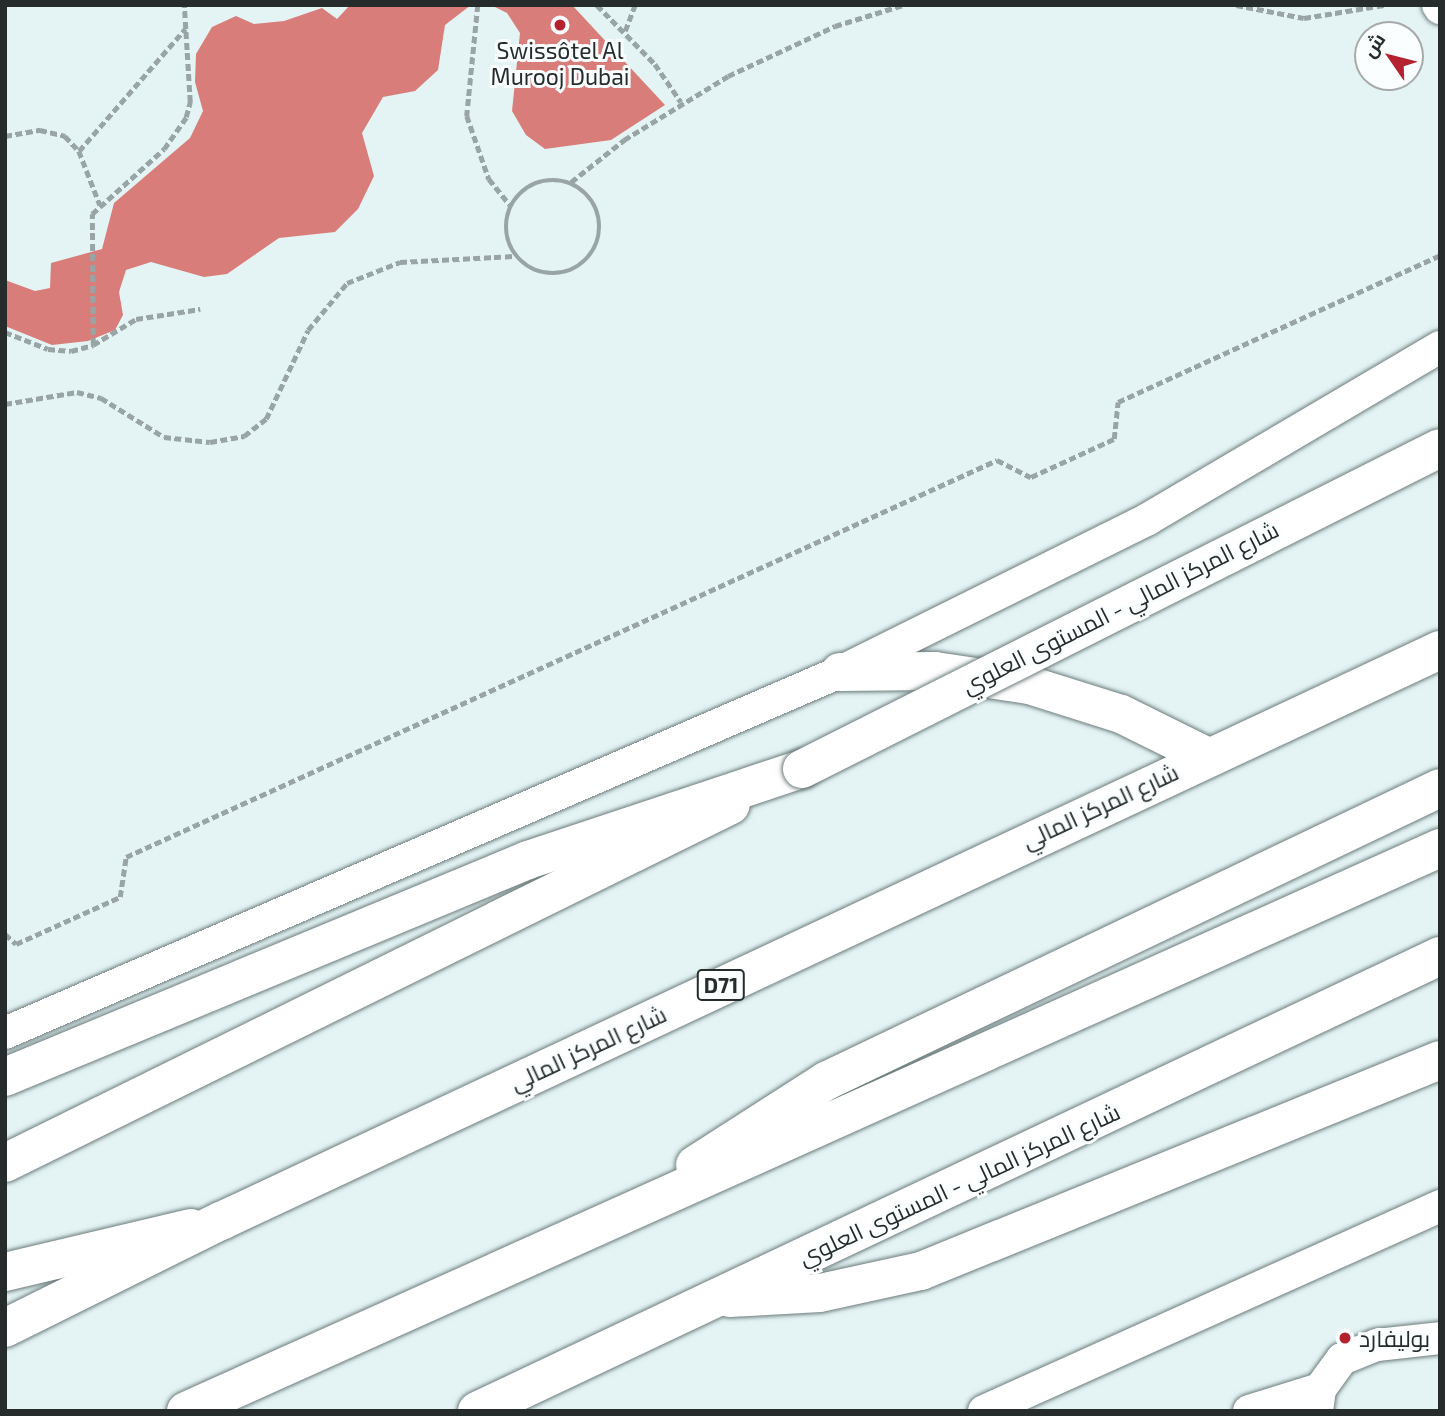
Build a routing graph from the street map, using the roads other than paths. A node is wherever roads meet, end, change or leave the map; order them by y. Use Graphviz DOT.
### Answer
graph roads {
  1 [pos="1440,347"];
  2 [pos="1440,448"];
  3 [pos="1440,650"];
  4 [pos="840,671"];
  5 [pos="1206,756"];
  6 [pos="802,769"];
  7 [pos="1440,788"];
  8 [pos="1440,848"];
  9 [pos="1440,956"];
  10 [pos="5,1033"];
  11 [pos="1440,1060"];
  12 [pos="5,1077"];
  13 [pos="5,1163"];
  14 [pos="654,1201"];
  15 [pos="1440,1206"];
  16 [pos="220,1221"];
  17 [pos="5,1272"];
  18 [pos="717,1298"];
  19 [pos="5,1328"];
  20 [pos="1440,1338"];
  21 [pos="1318,1400"];
  22 [pos="186,1411"];
  23 [pos="477,1411"];
  24 [pos="984,1411"];
  25 [pos="1249,1411"];
  1 -- 4 [label="lane"];
  2 -- 6 [label="main road, شارع المركز المالي - المستوى العلوي, bridge"];
  3 -- 5 [label="main road, شارع المركز المالي / D71"];
  4 -- 5 [label="main road"];
  4 -- 10 [label="lane"];
  5 -- 16 [label="main road, شارع المركز المالي / D71"];
  6 -- 12 [label="main road"];
  6 -- 13 [label="main road"];
  7 -- 14 [label="main road"];
  8 -- 14 [label="main road"];
  9 -- 18 [label="main road, شارع المركز المالي - المستوى العلوي"];
  11 -- 18 [label="main road"];
  14 -- 22 [label="main road"];
  15 -- 24 [label="lane"];
  16 -- 17 [label="main road"];
  16 -- 19 [label="main road, شارع المركز المالي / D71"];
  18 -- 23 [label="main road, شارع المركز المالي - المستوى العلوي"];
  20 -- 21 [label="lane"];
  21 -- 25 [label="lane"];
}
